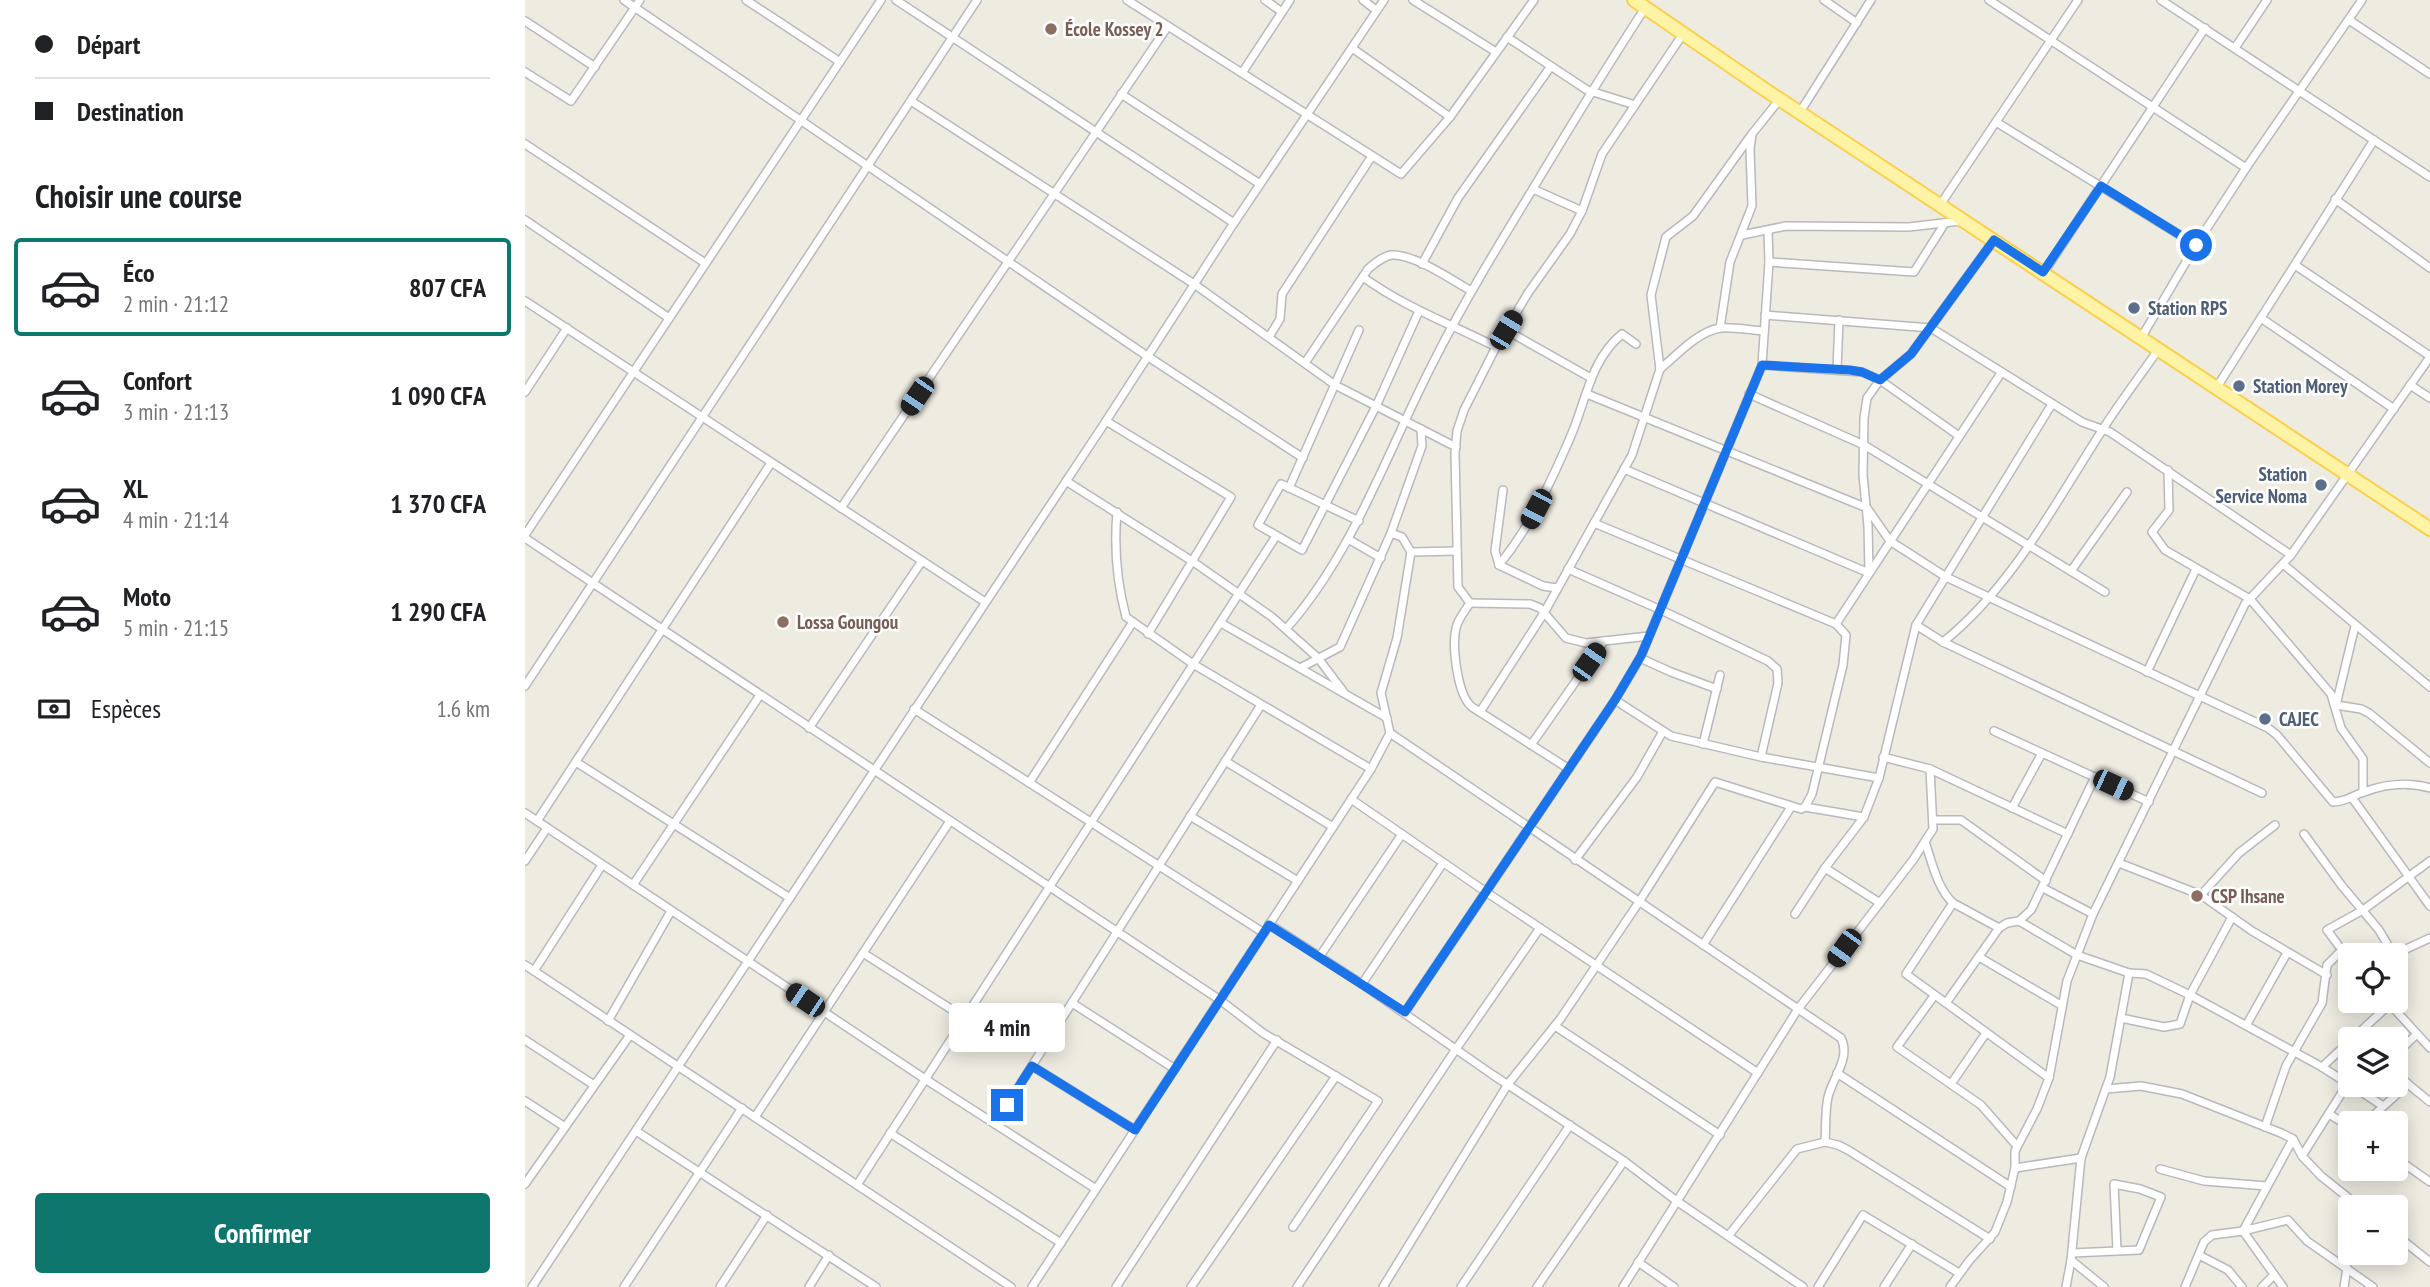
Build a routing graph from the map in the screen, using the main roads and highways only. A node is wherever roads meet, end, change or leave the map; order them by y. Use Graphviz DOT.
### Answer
graph roads {
  1 [pos="1638,2"];
  2 [pos="2430,529"];
  1 -- 2 [label="main road"];
}
